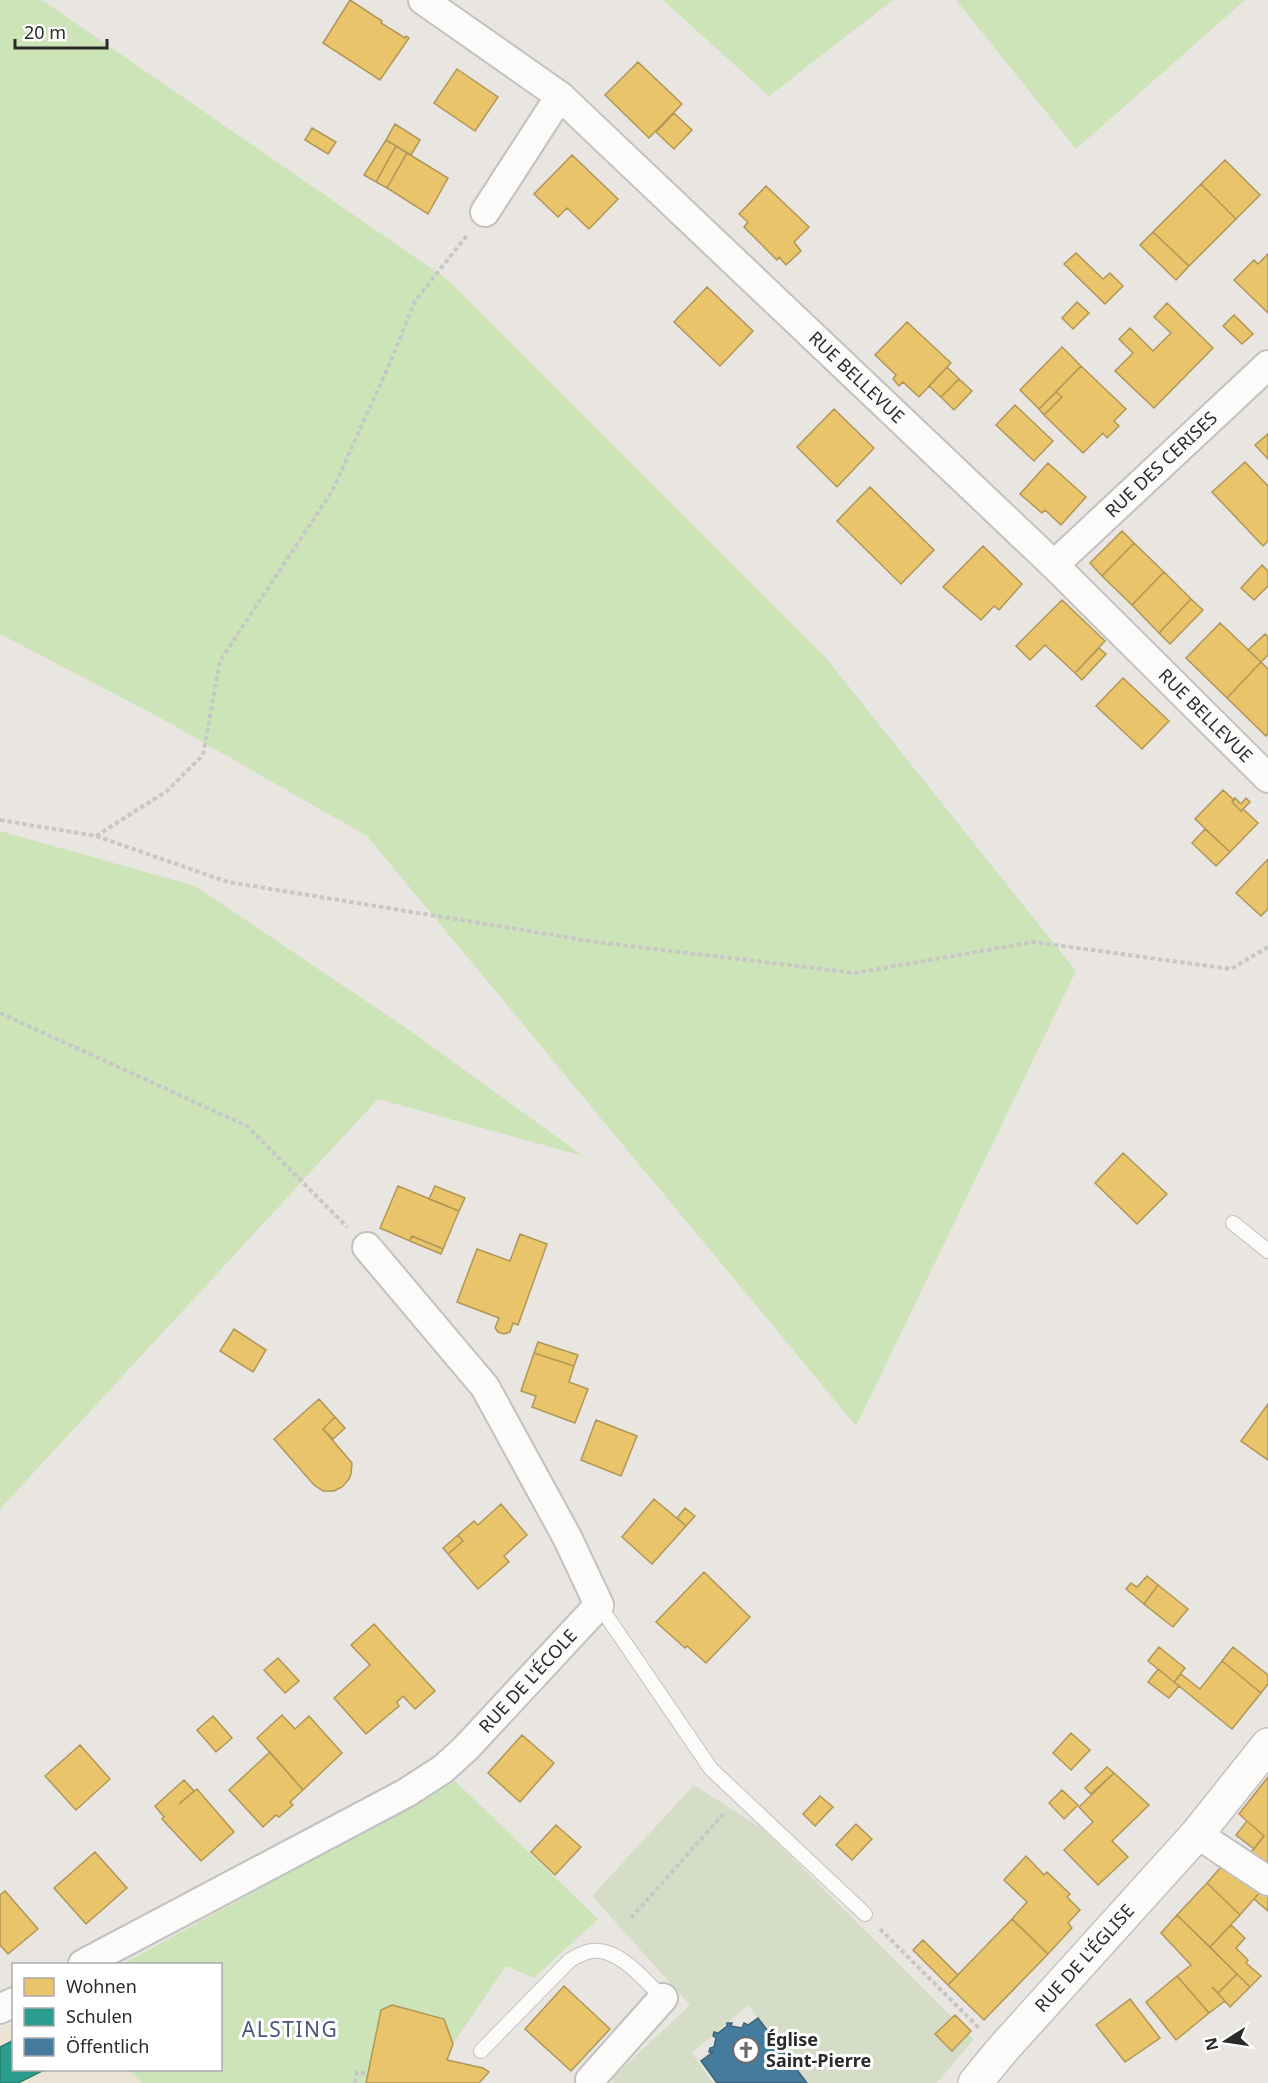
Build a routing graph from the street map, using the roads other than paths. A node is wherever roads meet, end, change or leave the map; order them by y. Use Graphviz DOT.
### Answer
graph roads {
  1 [pos="423,0"];
  2 [pos="560,96"];
  3 [pos="485,212"];
  4 [pos="1268,365"];
  5 [pos="1054,565"];
  6 [pos="1268,778"];
  7 [pos="1233,1223"];
  8 [pos="367,1247"];
  9 [pos="1268,1251"];
  10 [pos="599,1605"];
  11 [pos="1268,1745"];
  12 [pos="1197,1834"];
  13 [pos="1268,1881"];
  14 [pos="865,1914"];
  15 [pos="87,1963"];
  16 [pos="663,1998"];
  17 [pos="481,2050"];
  18 [pos="591,2083"];
  19 [pos="975,2083"];
  1 -- 2 [label="street, RUE BELLEVUE"];
  2 -- 3 [label="street"];
  2 -- 5 [label="street, RUE BELLEVUE"];
  4 -- 5 [label="street, RUE DES CERISES"];
  5 -- 6 [label="street, RUE BELLEVUE"];
  7 -- 9 [label="lane"];
  8 -- 10 [label="street"];
  10 -- 14 [label="lane"];
  10 -- 15 [label="street, RUE DE L'ÉCOLE"];
  11 -- 12 [label="main road, RUE DE L'ÉGLISE"];
  12 -- 13 [label="street"];
  12 -- 19 [label="main road, RUE DE L'ÉGLISE"];
  16 -- 17 [label="lane"];
  16 -- 18 [label="street"];
}
